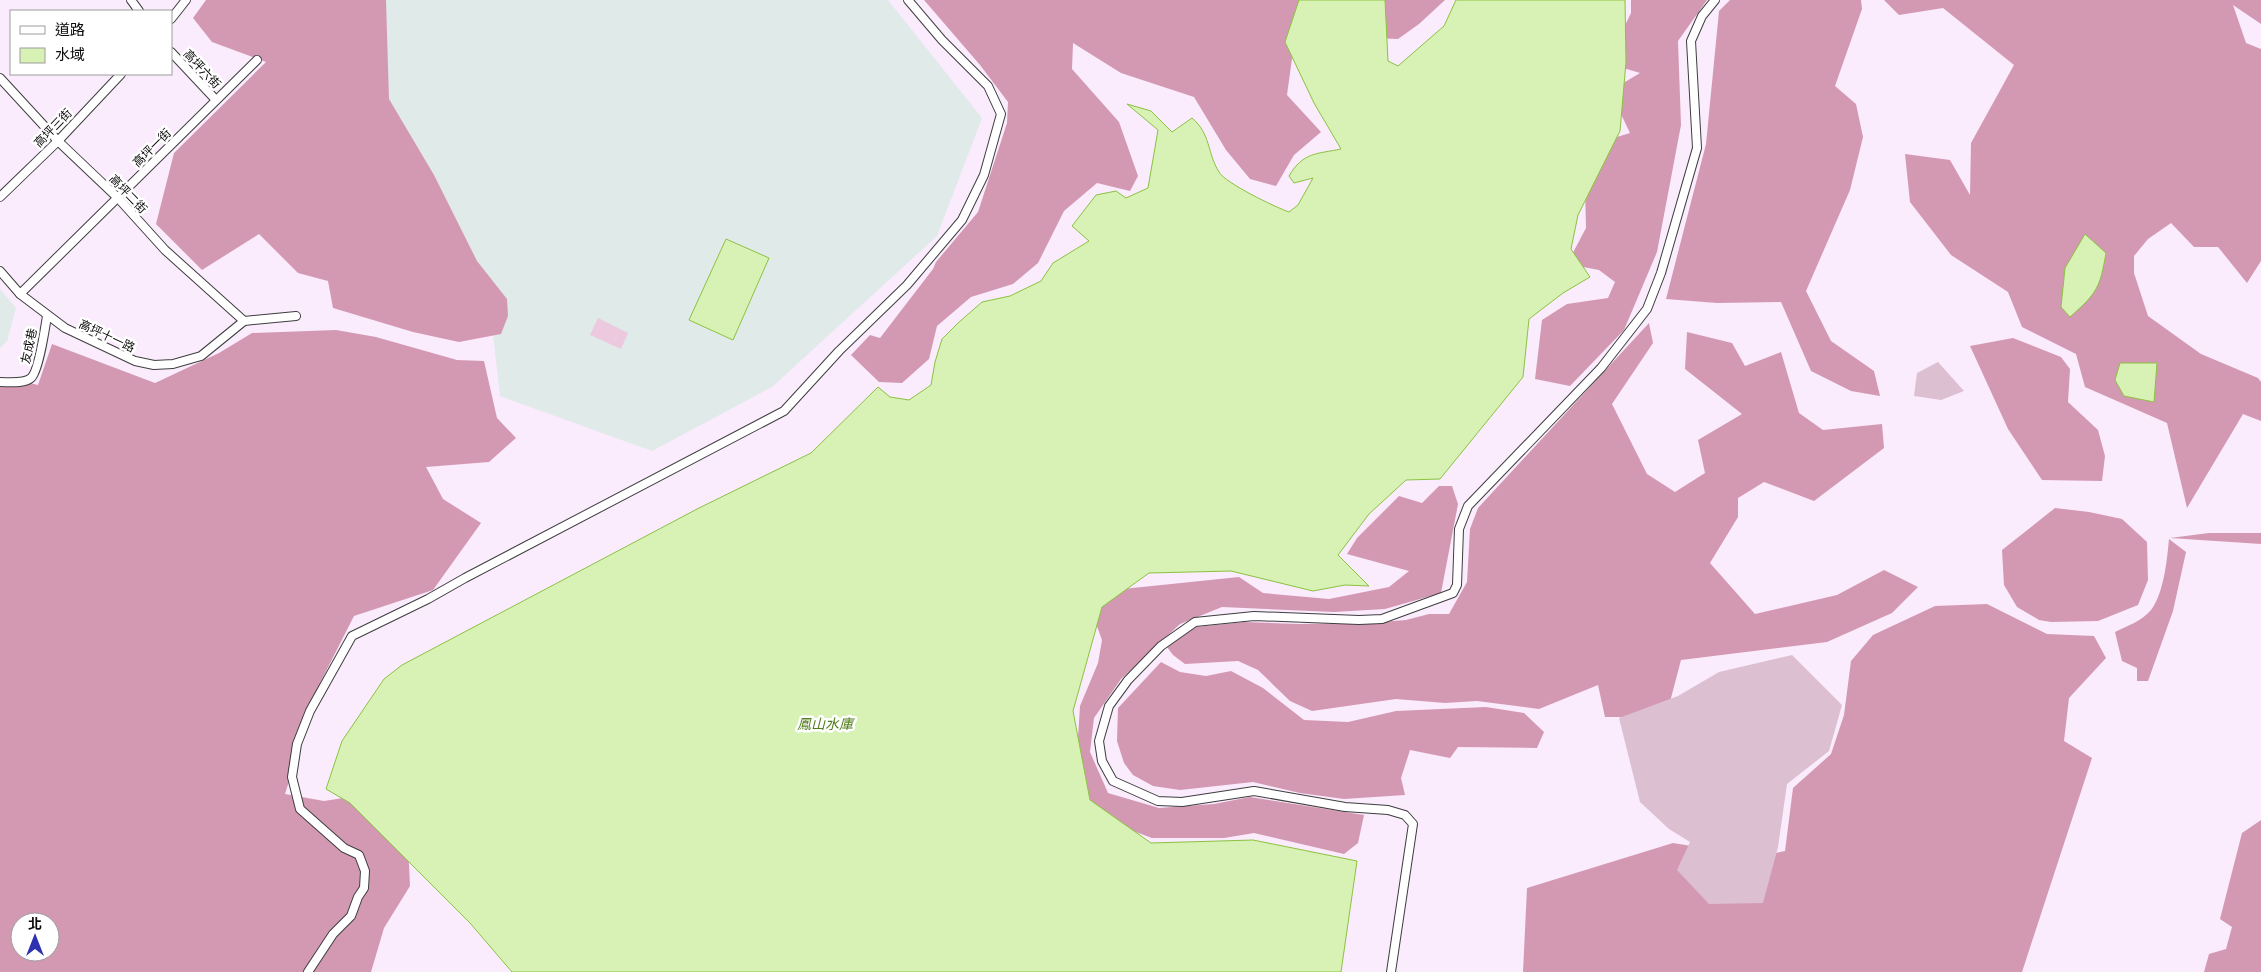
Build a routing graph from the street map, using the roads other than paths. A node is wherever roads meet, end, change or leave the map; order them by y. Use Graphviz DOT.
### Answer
graph roads {
  1 [pos="186,0"];
  2 [pos="908,0"];
  3 [pos="1715,0"];
  4 [pos="172,18"];
  5 [pos="172,53"];
  6 [pos="257,60"];
  7 [pos="120,75"];
  8 [pos="0,78"];
  9 [pos="216,100"];
  10 [pos="58,141"];
  11 [pos="0,197"];
  12 [pos="118,198"];
  13 [pos="0,271"];
  14 [pos="20,294"];
  15 [pos="48,316"];
  16 [pos="296,316"];
  17 [pos="244,321"];
  18 [pos="0,382"];
  19 [pos="308,972"];
  20 [pos="1391,972"];
  1 -- 4 [label="street"];
  2 -- 19 [label="street"];
  3 -- 20 [label="street"];
  5 -- 9 [label="street, 高坪六街"];
  6 -- 9 [label="street, 高坪一街"];
  7 -- 10 [label="street, 高坪三街"];
  8 -- 10 [label="street, 高坪二街"];
  9 -- 12 [label="street, 高坪一街"];
  10 -- 11 [label="street, 高坪三街"];
  10 -- 12 [label="street, 高坪二街"];
  12 -- 14 [label="street, 高坪一街"];
  12 -- 17 [label="street, 高坪二街"];
  13 -- 14 [label="street, 高坪十一路"];
  14 -- 15 [label="street, 高坪十一路"];
  15 -- 17 [label="street, 高坪十一路"];
  15 -- 18 [label="street, 友成巷"];
  16 -- 17 [label="street"];
}
